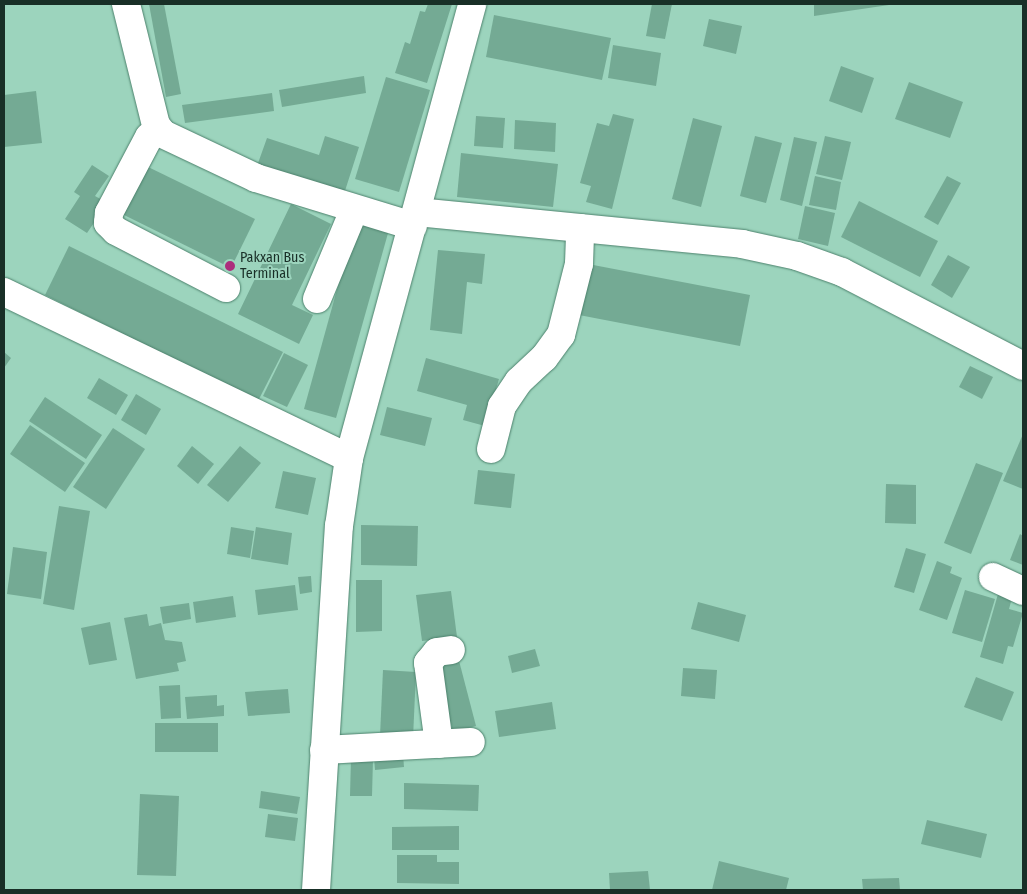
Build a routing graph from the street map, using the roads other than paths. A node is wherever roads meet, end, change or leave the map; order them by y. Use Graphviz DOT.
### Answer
graph roads {
  1 [pos="126,4"];
  2 [pos="472,4"];
  3 [pos="158,130"];
  4 [pos="354,210"];
  5 [pos="415,219"];
  6 [pos="580,228"];
  7 [pos="226,288"];
  8 [pos="4,292"];
  9 [pos="318,299"];
  10 [pos="1023,366"];
  11 [pos="491,449"];
  12 [pos="349,458"];
  13 [pos="993,576"];
  14 [pos="1023,591"];
  15 [pos="451,650"];
  16 [pos="471,742"];
  17 [pos="438,744"];
  18 [pos="324,750"];
  19 [pos="316,890"];
  1 -- 3 [label="street"];
  2 -- 5 [label="street"];
  3 -- 4 [label="street"];
  3 -- 7 [label="street"];
  4 -- 5 [label="street"];
  4 -- 9 [label="street"];
  5 -- 6 [label="street"];
  5 -- 12 [label="street"];
  6 -- 10 [label="street"];
  6 -- 11 [label="street"];
  8 -- 12 [label="street"];
  12 -- 18 [label="street"];
  13 -- 14 [label="street"];
  15 -- 17 [label="street"];
  16 -- 17 [label="street"];
  17 -- 18 [label="street"];
  18 -- 19 [label="street"];
}
